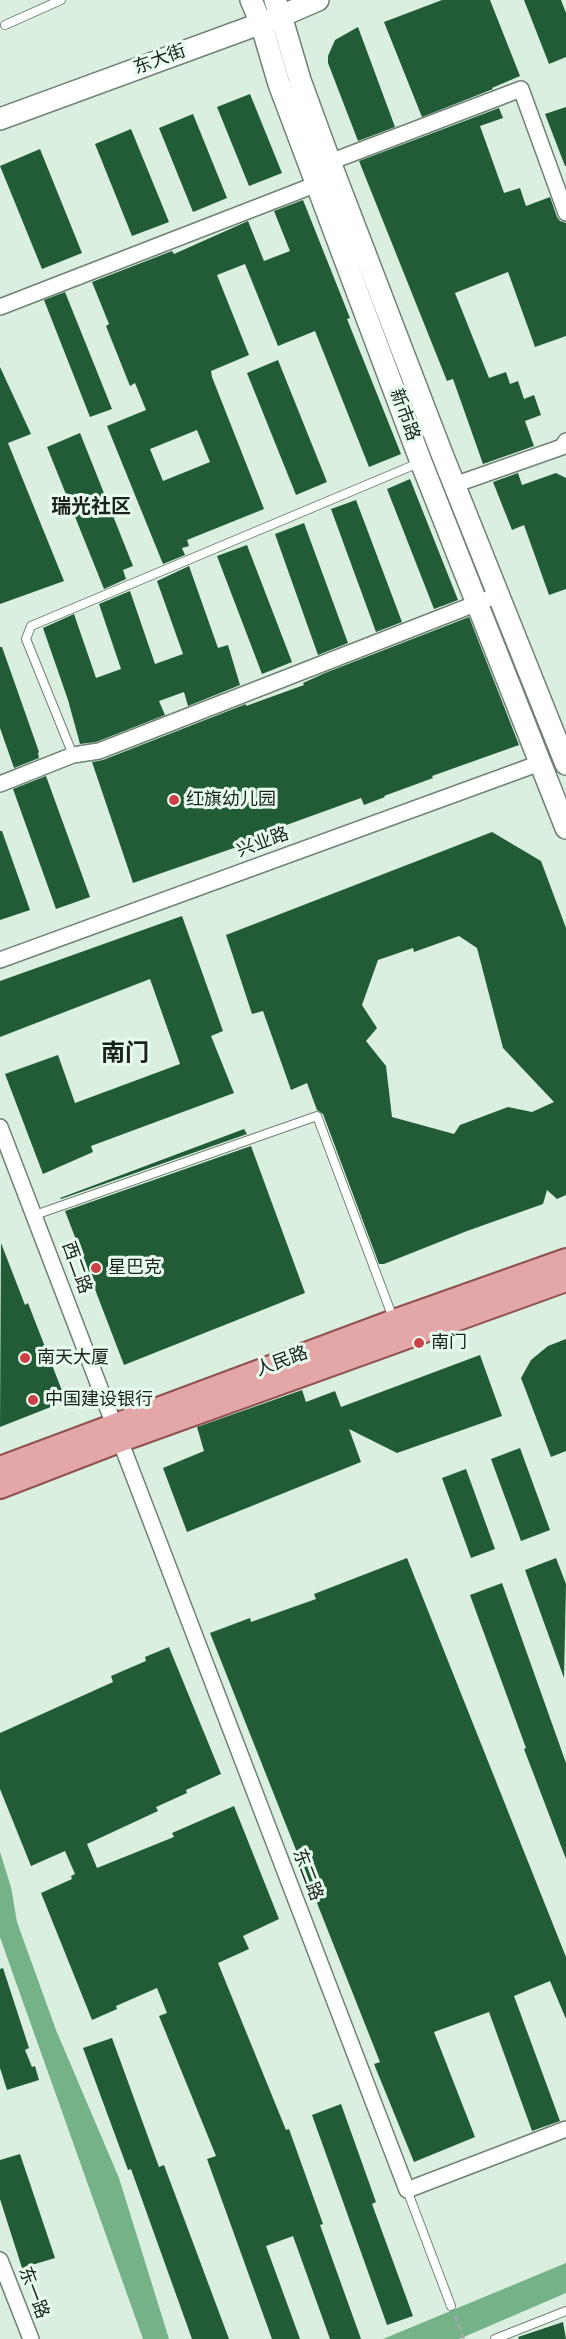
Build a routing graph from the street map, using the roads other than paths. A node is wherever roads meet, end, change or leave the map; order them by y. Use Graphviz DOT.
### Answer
graph roads {
  1 [pos="61,0"];
  2 [pos="251,0"];
  3 [pos="318,0"];
  4 [pos="278,8"];
  5 [pos="261,23"];
  6 [pos="5,25"];
  7 [pos="0,119"];
  8 [pos="330,162"];
  9 [pos="317,184"];
  10 [pos="566,213"];
  11 [pos="0,307"];
  12 [pos="566,441"];
  13 [pos="442,454"];
  14 [pos="421,462"];
  15 [pos="454,485"];
  16 [pos="498,595"];
  17 [pos="477,604"];
  18 [pos="73,755"];
  19 [pos="540,763"];
  20 [pos="566,764"];
  21 [pos="0,784"];
  22 [pos="566,828"];
  23 [pos="0,960"];
  24 [pos="0,1127"];
  25 [pos="35,1215"];
  26 [pos="566,1260"];
  27 [pos="566,1280"];
  28 [pos="394,1321"];
  29 [pos="116,1433"];
  30 [pos="0,1468"];
  31 [pos="0,1487"];
  32 [pos="566,2130"];
  33 [pos="407,2190"];
  34 [pos="0,2260"];
  35 [pos="451,2306"];
  36 [pos="566,2311"];
  37 [pos="30,2339"];
  38 [pos="495,2339"];
  1 -- 6 [label="lane"];
  2 -- 5 [label="main road, 新市路"];
  3 -- 4 [label="main road, 东大街"];
  4 -- 5 [label="main road, 东大街"];
  4 -- 8 [label="main road, 新市路"];
  5 -- 7 [label="main road, 东大街"];
  5 -- 9 [label="main road, 新市路"];
  8 -- 10 [label="street"];
  8 -- 13 [label="main road, 新市路"];
  9 -- 11 [label="street"];
  9 -- 14 [label="main road, 新市路"];
  12 -- 15 [label="street"];
  13 -- 14 [label="lane"];
  13 -- 15 [label="main road, 新市路"];
  14 -- 17 [label="main road, 新市路"];
  14 -- 18 [label="lane"];
  15 -- 16 [label="main road, 新市路"];
  16 -- 17 [label="street"];
  16 -- 20 [label="main road, 新市路"];
  17 -- 18 [label="street"];
  17 -- 19 [label="main road, 新市路"];
  18 -- 21 [label="street"];
  19 -- 22 [label="main road, 新市路"];
  19 -- 23 [label="street, 兴业路"];
  24 -- 25 [label="street, 西二路"];
  25 -- 28 [label="lane"];
  25 -- 29 [label="street, 西二路"];
  26 -- 28 [label="main road, 人民路"];
  27 -- 29 [label="main road, 人民路"];
  28 -- 29 [label="main road, 人民路"];
  29 -- 30 [label="main road, 人民路"];
  29 -- 31 [label="main road, 人民路"];
  29 -- 33 [label="street, 东二路"];
  32 -- 33 [label="street"];
  33 -- 35 [label="lane, 东二路"];
  34 -- 37 [label="street, 东一路"];
  36 -- 38 [label="lane"];
}
